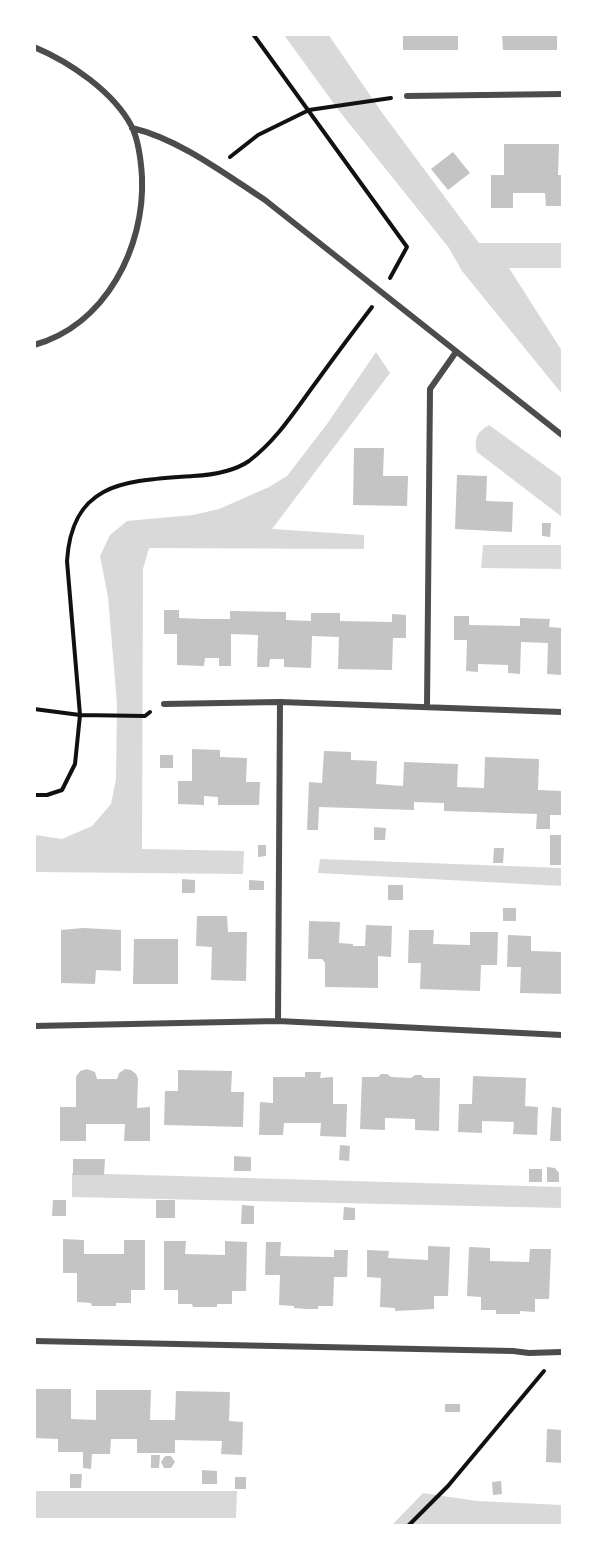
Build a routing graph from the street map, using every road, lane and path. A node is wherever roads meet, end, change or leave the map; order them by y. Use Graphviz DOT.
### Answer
graph roads {
  1 [pos="253,34"];
  2 [pos="34,47"];
  3 [pos="562,94"];
  4 [pos="407,96"];
  5 [pos="309,111"];
  6 [pos="132,128"];
  7 [pos="216,168"];
  8 [pos="382,293"];
  9 [pos="34,345"];
  10 [pos="456,352"];
  11 [pos="562,435"];
  12 [pos="280,702"];
  13 [pos="164,704"];
  14 [pos="428,707"];
  15 [pos="34,709"];
  16 [pos="562,712"];
  17 [pos="80,715"];
  18 [pos="34,795"];
  19 [pos="278,1021"];
  20 [pos="34,1026"];
  21 [pos="562,1035"];
  22 [pos="34,1341"];
  23 [pos="560,1352"];
  24 [pos="408,1526"];
  1 -- 5 [label="path"];
  2 -- 6 [label="street"];
  3 -- 4 [label="street"];
  4 -- 5 [label="path"];
  5 -- 7 [label="path"];
  5 -- 8 [label="path"];
  6 -- 7 [label="street"];
  6 -- 9 [label="street"];
  7 -- 8 [label="street"];
  8 -- 10 [label="street"];
  8 -- 17 [label="path"];
  10 -- 11 [label="street"];
  10 -- 14 [label="street"];
  12 -- 13 [label="street"];
  12 -- 14 [label="street"];
  12 -- 19 [label="street"];
  13 -- 17 [label="path"];
  14 -- 16 [label="street"];
  15 -- 17 [label="path"];
  17 -- 18 [label="path"];
  19 -- 20 [label="street"];
  19 -- 21 [label="street"];
  22 -- 23 [label="street"];
  23 -- 24 [label="path"];
}
